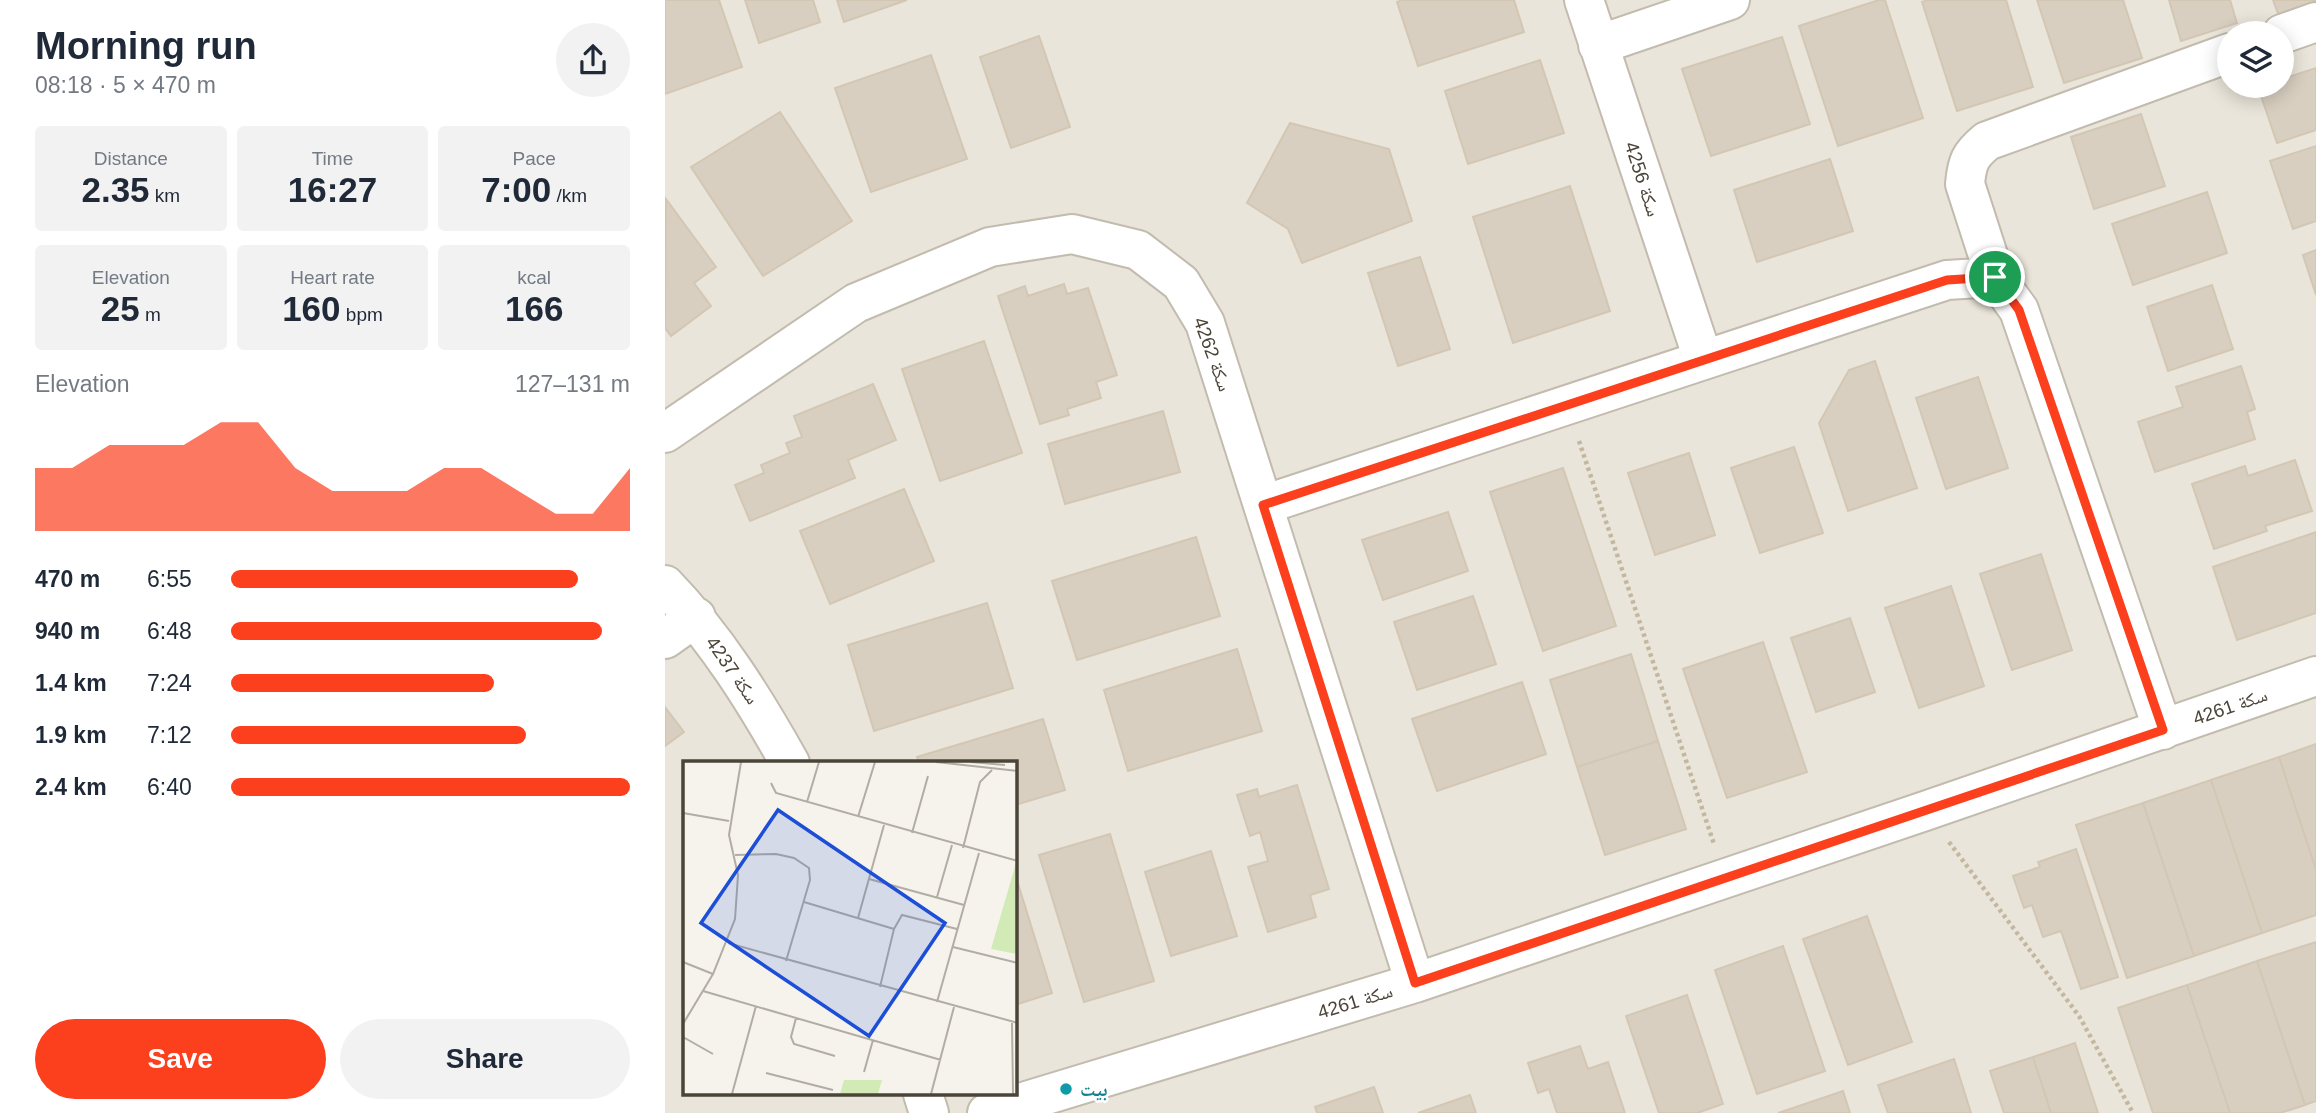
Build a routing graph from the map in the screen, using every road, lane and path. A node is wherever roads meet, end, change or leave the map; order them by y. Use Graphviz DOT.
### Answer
graph roads {
  1 [pos="1584,0"];
  2 [pos="1730,0"];
  3 [pos="2316,22"];
  4 [pos="2294,30"];
  5 [pos="1598,45"];
  6 [pos="2217,57"];
  7 [pos="1995,277"];
  8 [pos="1703,359"];
  9 [pos="1567,406"];
  10 [pos="665,433"];
  11 [pos="1263,505"];
  12 [pos="665,585"];
  13 [pos="696,617"];
  14 [pos="665,639"];
  15 [pos="2316,676"];
  16 [pos="2163,730"];
  17 [pos="789,761"];
  18 [pos="1925,811"];
  19 [pos="1726,878"];
  20 [pos="1415,983"];
  21 [pos="924,1096"];
  22 [pos="929,1113"];
  23 [pos="987,1113"];
  24 [pos="2133,1113"];
  1 -- 5 [label="street, سكة 4256"];
  2 -- 5 [label="street"];
  3 -- 4 [label="street"];
  5 -- 8 [label="street, سكة 4256"];
  6 -- 7 [label="street"];
  7 -- 8 [label="street"];
  7 -- 16 [label="street"];
  8 -- 9 [label="street"];
  9 -- 11 [label="street"];
  9 -- 19 [label="path"];
  10 -- 11 [label="street, سكة 4262"];
  11 -- 20 [label="street, سكة 4262"];
  12 -- 13 [label="street, سكة 4237"];
  13 -- 14 [label="street"];
  13 -- 17 [label="street, سكة 4237"];
  15 -- 16 [label="street, سكة 4261"];
  16 -- 18 [label="street, سكة 4261"];
  18 -- 19 [label="street, سكة 4261"];
  18 -- 24 [label="path"];
  19 -- 20 [label="street, سكة 4261"];
  20 -- 23 [label="street, سكة 4261"];
  21 -- 22 [label="street"];
}
